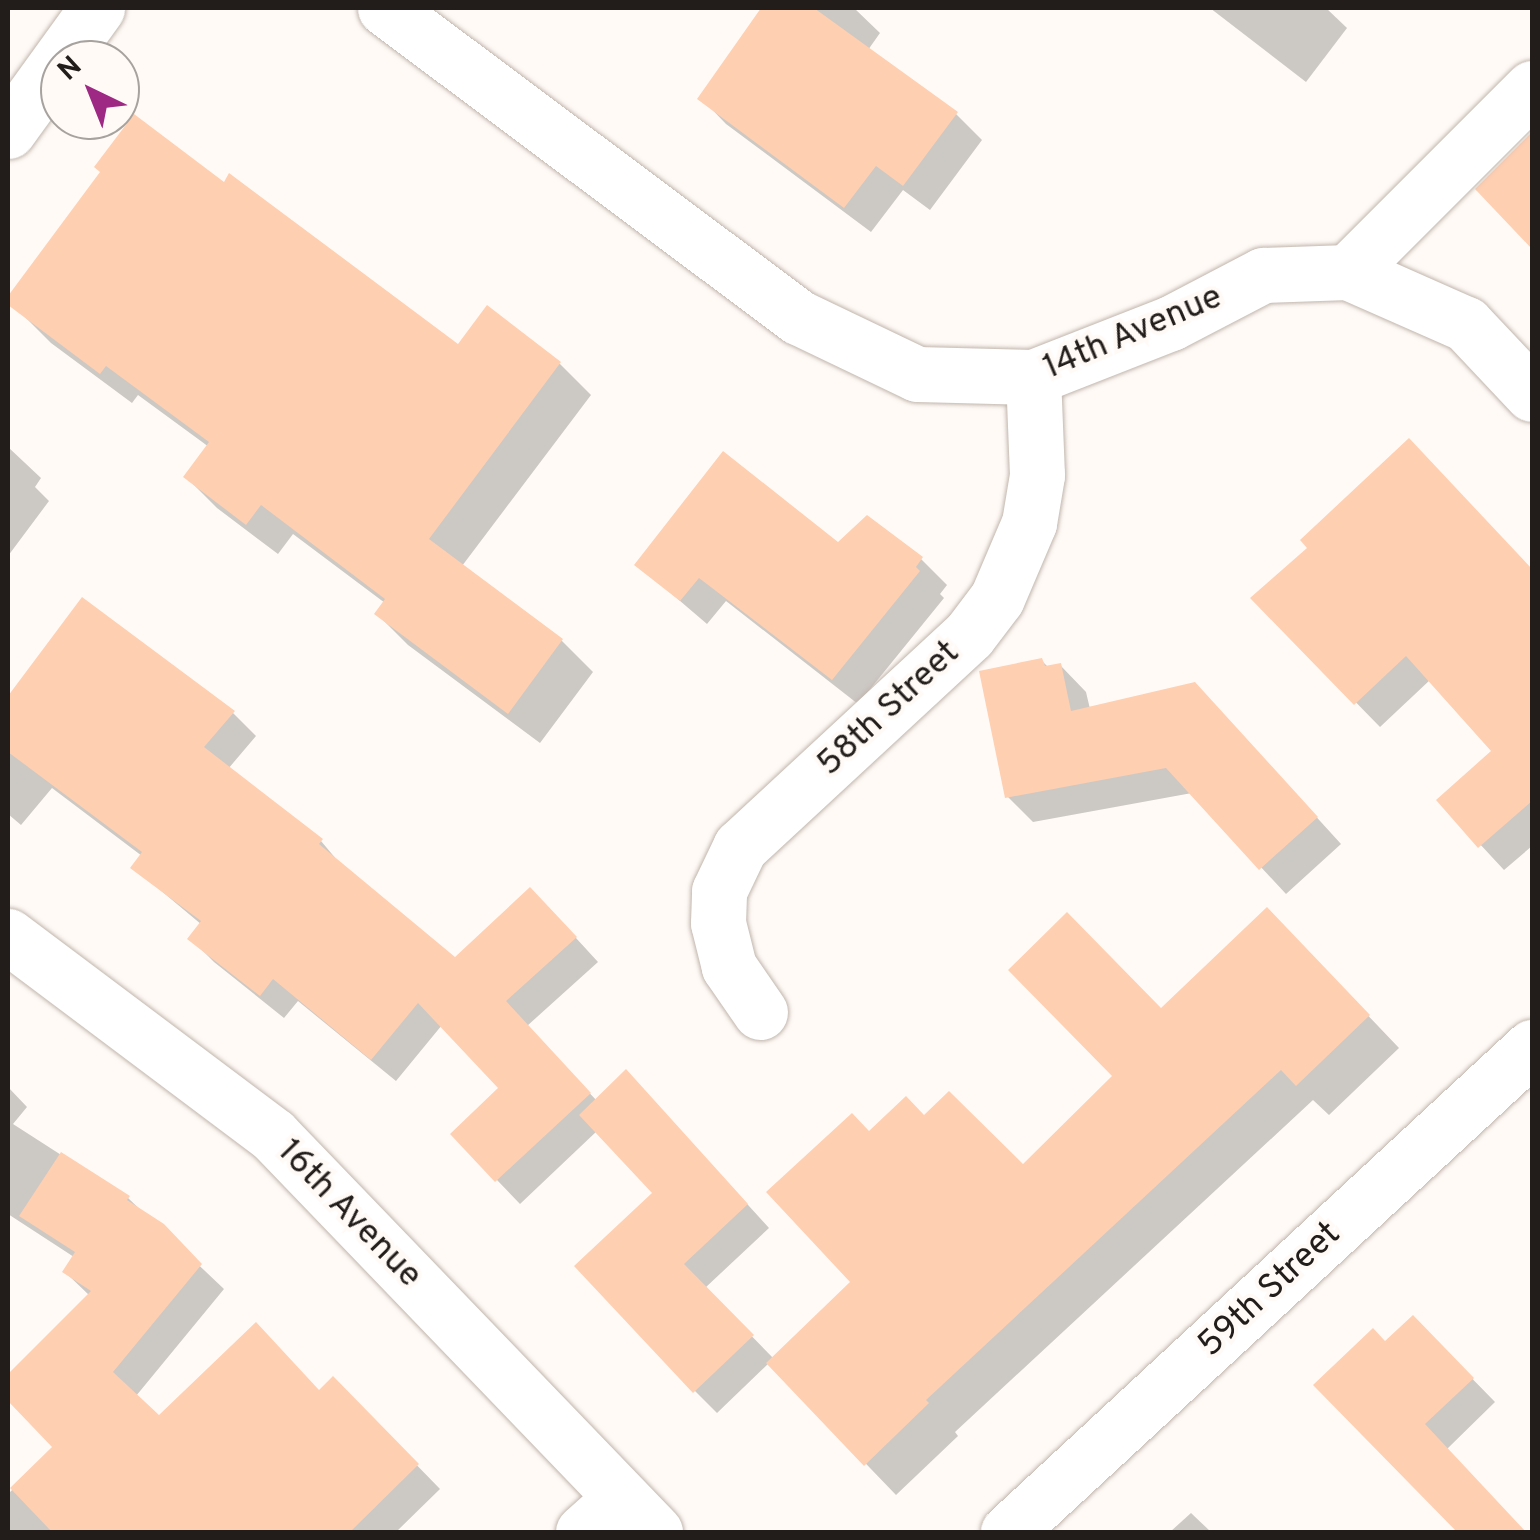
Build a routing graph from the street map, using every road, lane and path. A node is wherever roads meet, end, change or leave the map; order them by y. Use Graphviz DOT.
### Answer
graph roads {
  1 [pos="97,8"];
  2 [pos="385,8"];
  3 [pos="1532,88"];
  4 [pos="8,131"];
  5 [pos="1348,272"];
  6 [pos="1034,377"];
  7 [pos="1532,394"];
  8 [pos="8,936"];
  9 [pos="760,1012"];
  10 [pos="1532,1048"];
  11 [pos="620,1521"];
  12 [pos="1008,1532"];
  1 -- 4 [label="street"];
  2 -- 6 [label="street, 14th Avenue"];
  3 -- 5 [label="street"];
  5 -- 6 [label="street, 14th Avenue"];
  5 -- 7 [label="street, 14th Avenue"];
  6 -- 9 [label="street, 58th Street"];
  8 -- 11 [label="street, 16th Avenue"];
  10 -- 12 [label="street, 59th Street"];
}
